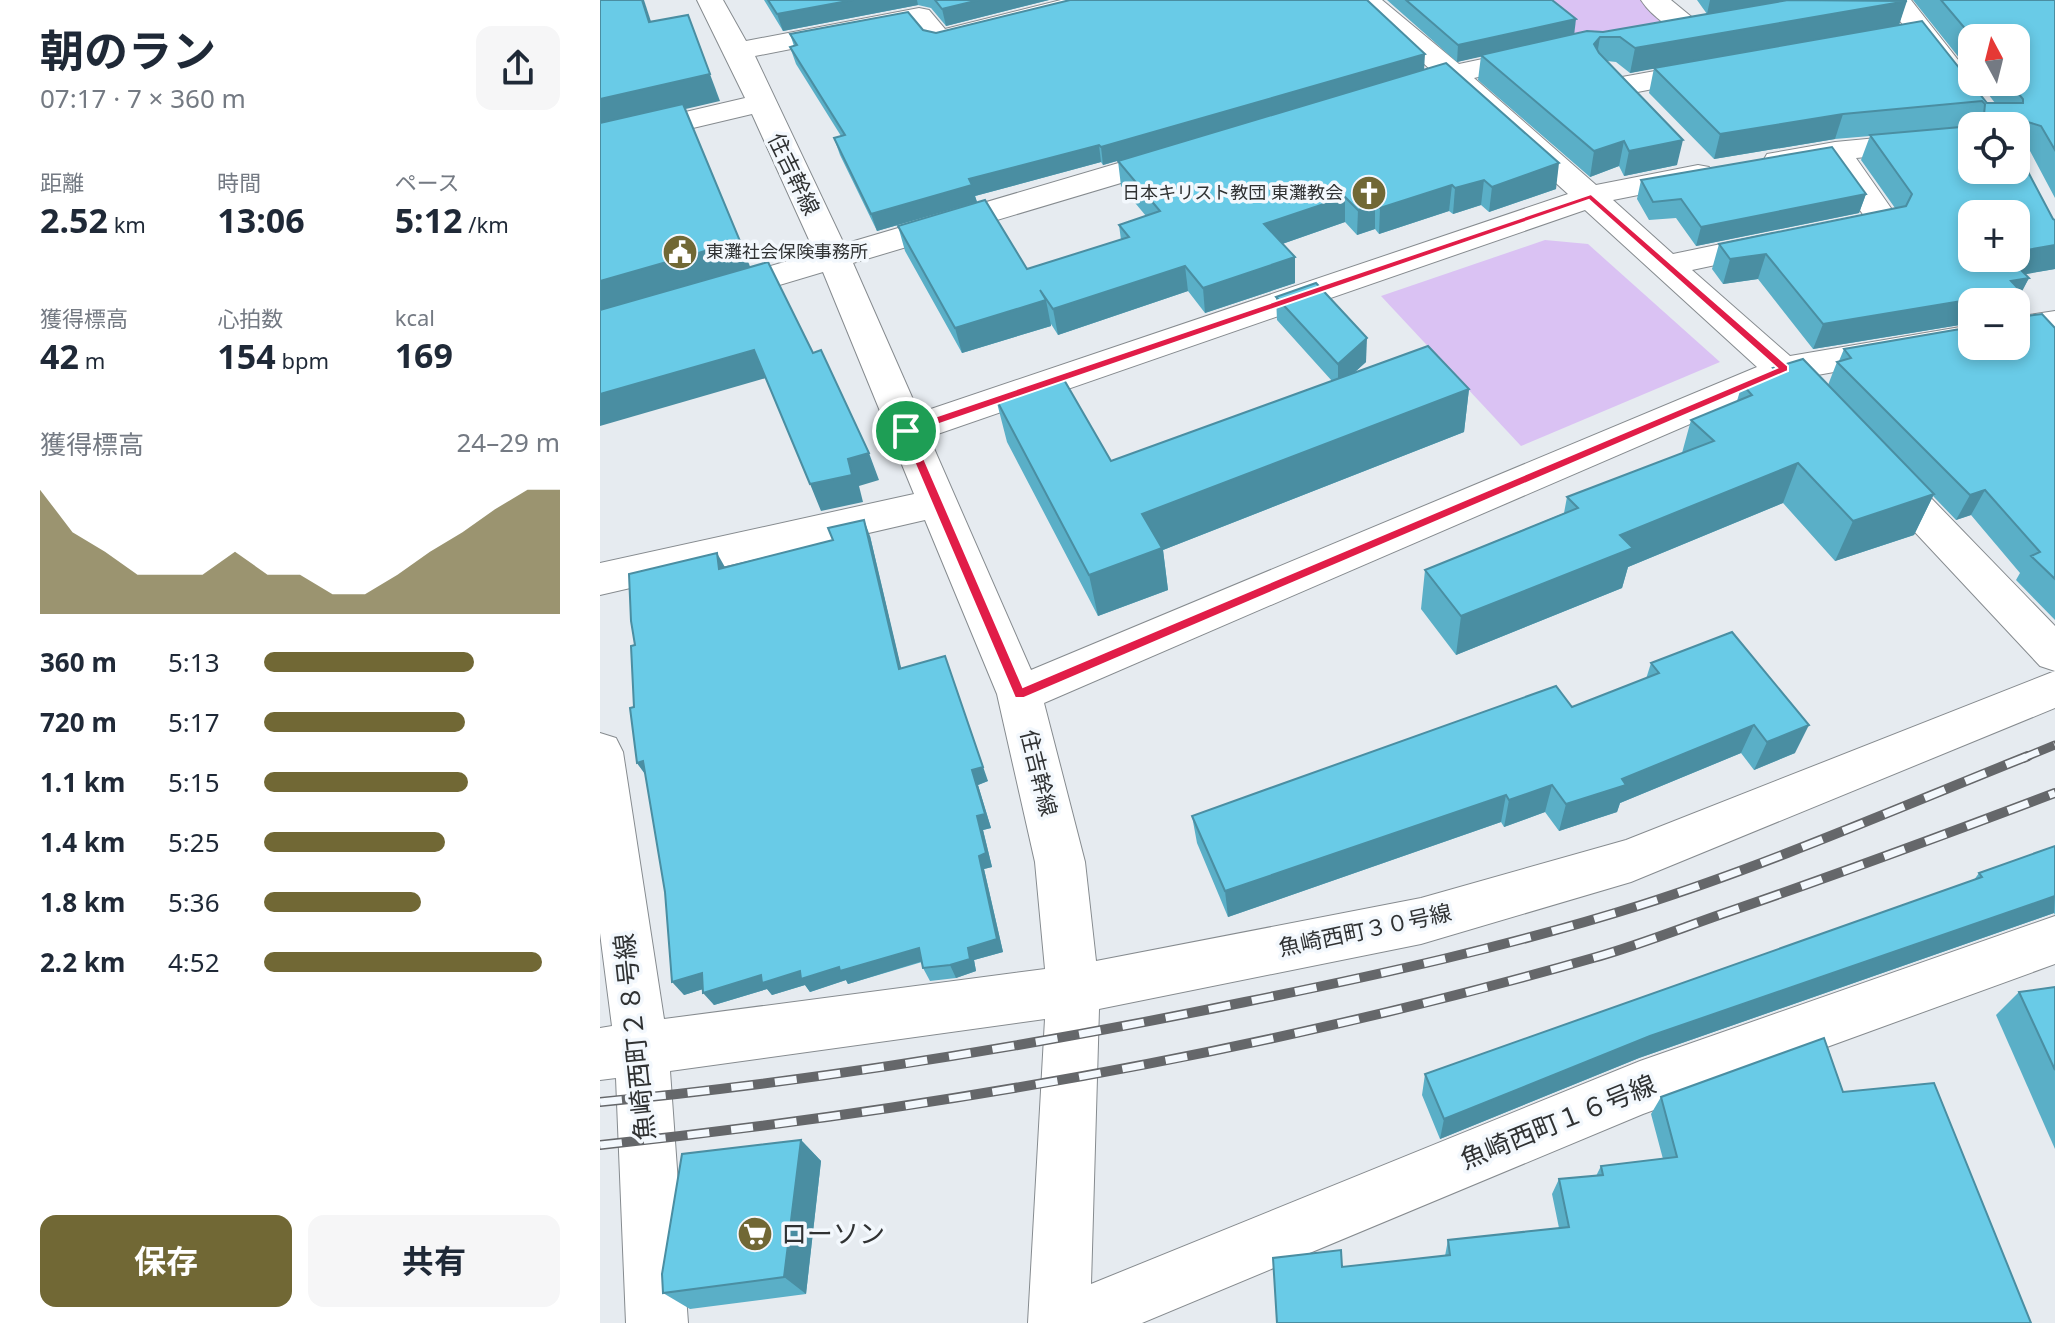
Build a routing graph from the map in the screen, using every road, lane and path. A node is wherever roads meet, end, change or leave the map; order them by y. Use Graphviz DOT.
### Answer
graph roads {
  1 [pos="710,0"];
  2 [pos="1654,0"];
  3 [pos="1897,0"];
  4 [pos="1075,2"];
  5 [pos="1382,4"];
  6 [pos="1721,23"];
  7 [pos="1691,28"];
  8 [pos="1922,32"];
  9 [pos="1645,36"];
  10 [pos="1892,38"];
  11 [pos="1569,49"];
  12 [pos="738,51"];
  13 [pos="1742,64"];
  14 [pos="1453,74"];
  15 [pos="1376,97"];
  16 [pos="761,103"];
  17 [pos="1643,108"];
  18 [pos="1977,112"];
  19 [pos="1958,124"];
  20 [pos="600,141"];
  21 [pos="1208,147"];
  22 [pos="1835,151"];
  23 [pos="1591,197"];
  24 [pos="834,258"];
  25 [pos="1667,265"];
  26 [pos="2055,322"];
  27 [pos="2030,326"];
  28 [pos="600,328"];
  29 [pos="1958,338"];
  30 [pos="1784,369"];
  31 [pos="1828,414"];
  32 [pos="906,431"];
  33 [pos="1860,449"];
  34 [pos="936,503"];
  35 [pos="600,579"];
  36 [pos="2055,654"];
  37 [pos="2055,689"];
  38 [pos="1019,694"];
  39 [pos="600,752"];
  40 [pos="2055,940"];
  41 [pos="1073,990"];
  42 [pos="621,1052"];
  43 [pos="657,1323"];
  44 [pos="1059,1323"];
  45 [pos="1069,1323"];
  1 -- 12 [label="street, 住吉幹線"];
  2 -- 7 [label="street"];
  3 -- 8 [label="street"];
  4 -- 12 [label="street"];
  5 -- 14 [label="street"];
  6 -- 7 [label="street"];
  7 -- 9 [label="street"];
  8 -- 10 [label="street"];
  8 -- 18 [label="street"];
  11 -- 14 [label="street"];
  12 -- 16 [label="street, 住吉幹線"];
  13 -- 17 [label="street"];
  14 -- 15 [label="street"];
  14 -- 23 [label="street"];
  16 -- 20 [label="street"];
  16 -- 24 [label="street, 住吉幹線"];
  19 -- 22 [label="street"];
  21 -- 24 [label="street"];
  22 -- 23 [label="street"];
  22 -- 25 [label="street"];
  23 -- 25 [label="street"];
  23 -- 32 [label="street"];
  24 -- 28 [label="street"];
  24 -- 32 [label="street, 住吉幹線"];
  25 -- 30 [label="street"];
  26 -- 27 [label="street"];
  29 -- 30 [label="street"];
  30 -- 31 [label="street"];
  30 -- 38 [label="street"];
  32 -- 34 [label="street, 住吉幹線"];
  33 -- 36 [label="street"];
  34 -- 35 [label="street"];
  34 -- 38 [label="street, 住吉幹線"];
  37 -- 41 [label="street, 魚崎西町３０号線"];
  38 -- 41 [label="street, 住吉幹線"];
  39 -- 42 [label="street, 魚崎西町２８号線"];
  40 -- 45 [label="street, 魚崎西町１６号線"];
  41 -- 42 [label="street, 魚崎西町３０号線"];
  41 -- 44 [label="street, 住吉幹線"];
  42 -- 43 [label="street, 魚崎西町２８号線"];
}
